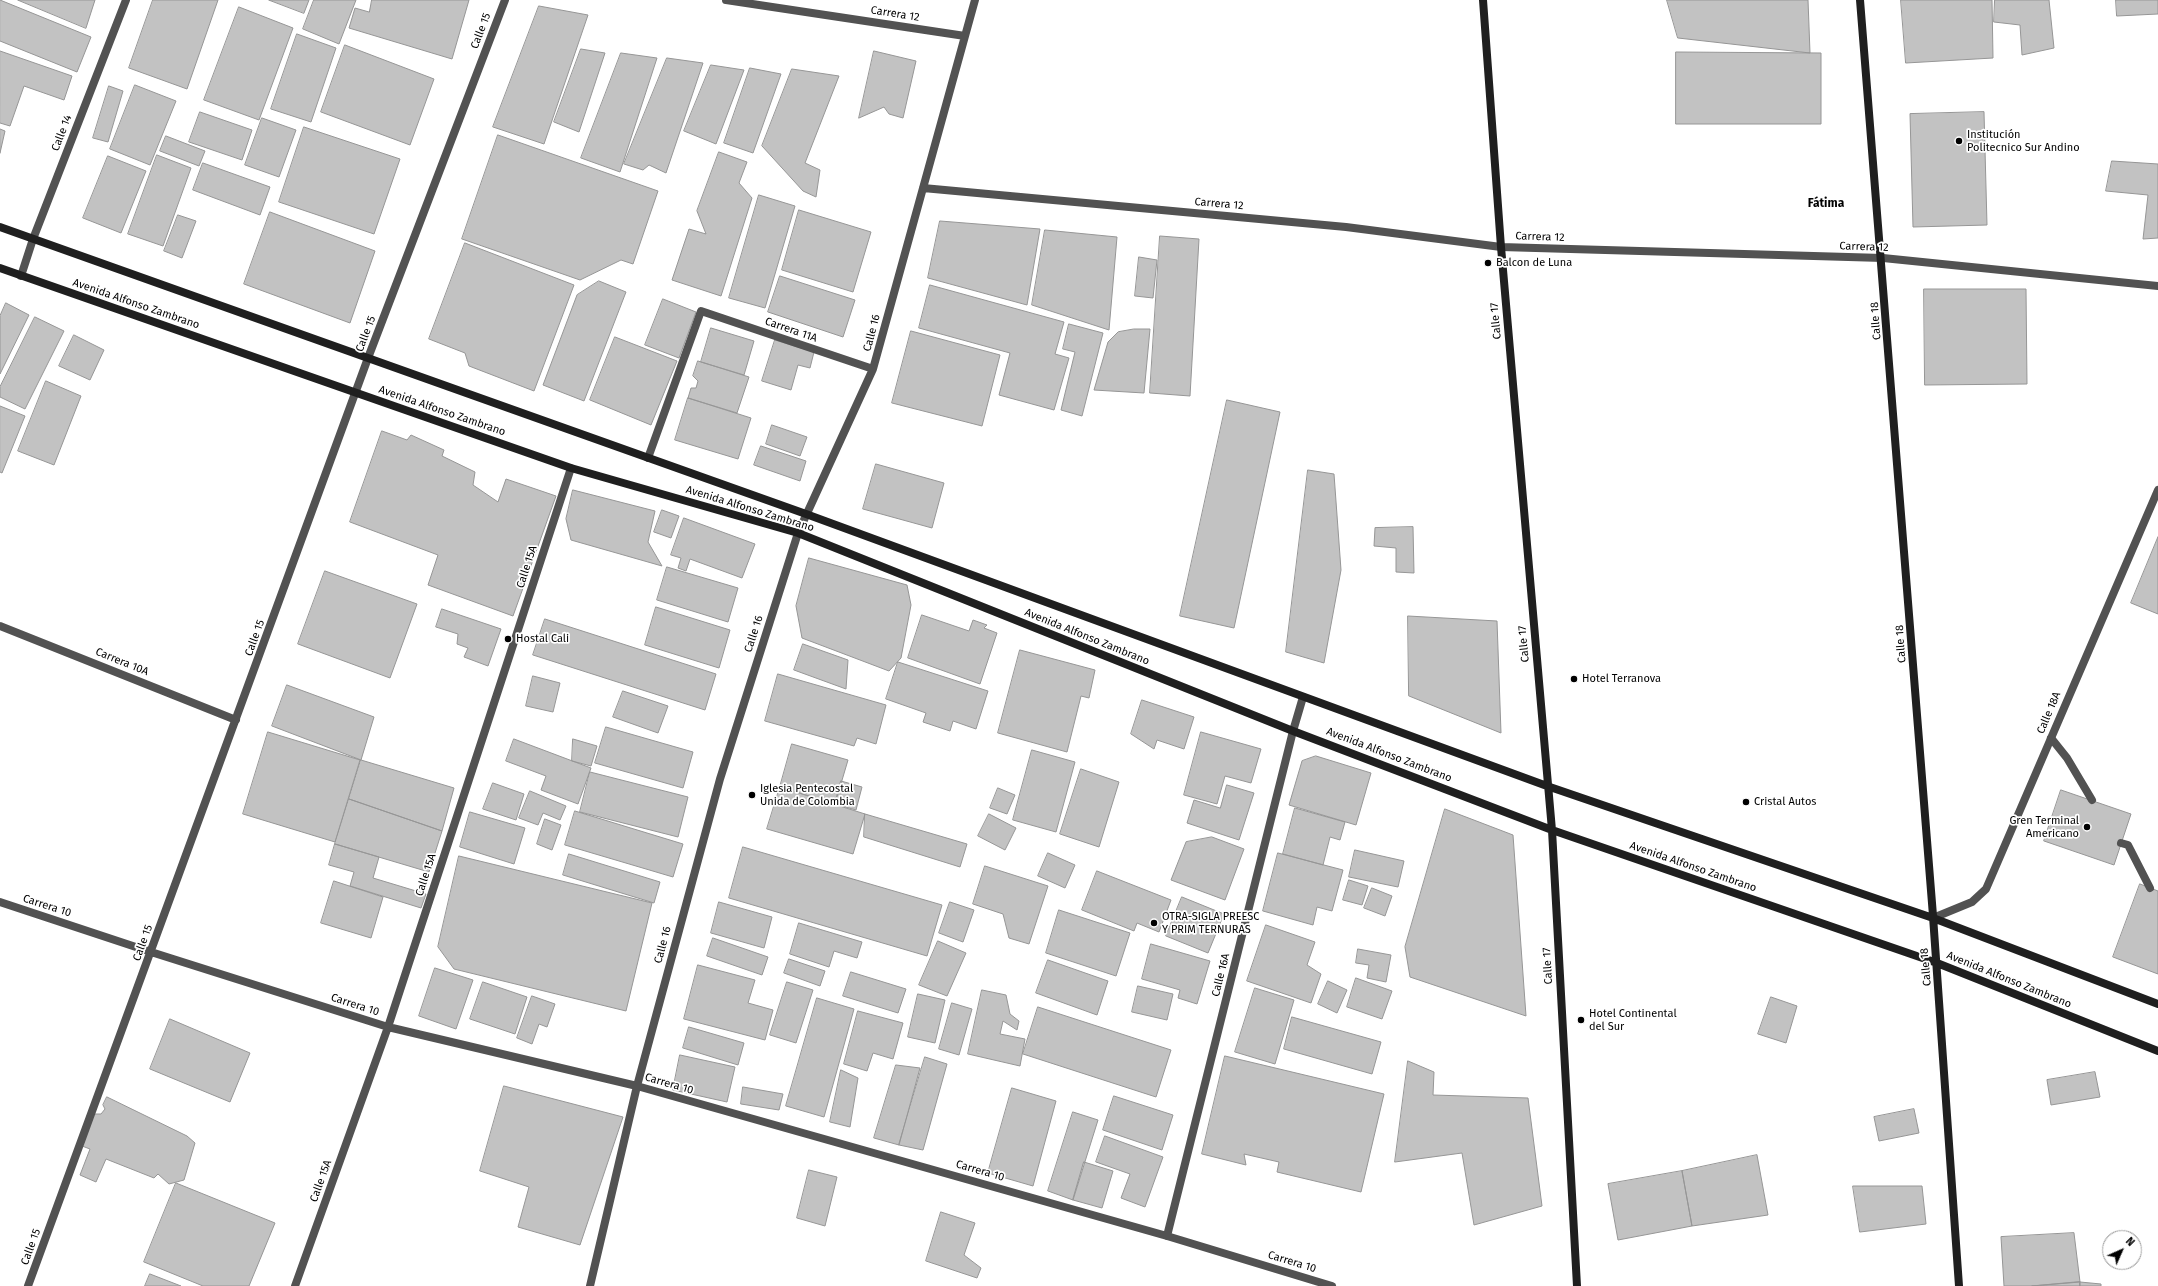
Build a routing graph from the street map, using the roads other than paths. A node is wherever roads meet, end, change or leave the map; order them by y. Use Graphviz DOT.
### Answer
graph roads {
  1 [pos="126,0"];
  2 [pos="505,0"];
  3 [pos="726,0"];
  4 [pos="975,0"];
  5 [pos="1483,0"];
  6 [pos="1860,0"];
  7 [pos="965,36"];
  8 [pos="923,188"];
  9 [pos="0,227"];
  10 [pos="33,239"];
  11 [pos="1501,247"];
  12 [pos="1883,258"];
  13 [pos="0,268"];
  14 [pos="21,276"];
  15 [pos="2158,286"];
  16 [pos="368,358"];
  17 [pos="873,369"];
  18 [pos="357,393"];
  19 [pos="648,458"];
  20 [pos="571,468"];
  21 [pos="2158,490"];
  22 [pos="806,514"];
  23 [pos="798,534"];
  24 [pos="0,626"];
  25 [pos="1303,697"];
  26 [pos="236,720"];
  27 [pos="1293,730"];
  28 [pos="2051,738"];
  29 [pos="1547,786"];
  30 [pos="2092,800"];
  31 [pos="1552,830"];
  32 [pos="2121,843"];
  33 [pos="2150,888"];
  34 [pos="0,902"];
  35 [pos="1933,918"];
  36 [pos="151,952"];
  37 [pos="1937,963"];
  38 [pos="2158,1004"];
  39 [pos="388,1027"];
  40 [pos="2158,1051"];
  41 [pos="637,1086"];
  42 [pos="1167,1236"];
  43 [pos="28,1286"];
  44 [pos="295,1286"];
  45 [pos="590,1286"];
  46 [pos="1332,1286"];
  47 [pos="1576,1286"];
  48 [pos="1959,1286"];
  1 -- 10 [label="street, Calle 14"];
  2 -- 16 [label="street, Calle 15"];
  3 -- 7 [label="street, Carrera 12"];
  4 -- 7 [label="street, Calle 16"];
  5 -- 11 [label="street, Calle 17"];
  6 -- 12 [label="street, Calle 18"];
  7 -- 8 [label="street, Calle 16"];
  8 -- 11 [label="street, Carrera 12"];
  8 -- 17 [label="street, Calle 16"];
  9 -- 10 [label="street, Avenida Alfonso Zambrano"];
  10 -- 14 [label="street, Calle 14"];
  10 -- 16 [label="street, Avenida Alfonso Zambrano"];
  11 -- 12 [label="street, Carrera 12"];
  11 -- 29 [label="street, Calle 17"];
  12 -- 15 [label="street, Carrera 12"];
  12 -- 35 [label="street, Calle 18"];
  13 -- 14 [label="street, Avenida Alfonso Zambrano"];
  14 -- 18 [label="street, Avenida Alfonso Zambrano"];
  16 -- 18 [label="street, Calle 15"];
  16 -- 19 [label="street, Avenida Alfonso Zambrano"];
  17 -- 19 [label="street, Carrera 11A"];
  17 -- 22 [label="street, Calle 16"];
  18 -- 20 [label="street, Avenida Alfonso Zambrano"];
  18 -- 26 [label="street, Calle 15"];
  19 -- 22 [label="street, Avenida Alfonso Zambrano"];
  20 -- 23 [label="street, Avenida Alfonso Zambrano"];
  20 -- 39 [label="street, Calle 15A"];
  21 -- 28 [label="street, Calle 18A"];
  22 -- 23 [label="street, Calle 16"];
  22 -- 25 [label="street, Avenida Alfonso Zambrano"];
  23 -- 27 [label="street, Avenida Alfonso Zambrano"];
  23 -- 41 [label="street, Calle 16"];
  24 -- 26 [label="street, Carrera 10A"];
  25 -- 27 [label="street, Calle 16A"];
  25 -- 29 [label="street, Avenida Alfonso Zambrano"];
  26 -- 36 [label="street, Calle 15"];
  27 -- 31 [label="street, Avenida Alfonso Zambrano"];
  27 -- 42 [label="street, Calle 16A"];
  28 -- 30 [label="street"];
  28 -- 35 [label="street, Calle 18A"];
  29 -- 31 [label="street, Calle 17"];
  29 -- 35 [label="street, Avenida Alfonso Zambrano"];
  31 -- 37 [label="street, Avenida Alfonso Zambrano"];
  31 -- 47 [label="street, Calle 17"];
  32 -- 33 [label="street"];
  34 -- 36 [label="street, Carrera 10"];
  35 -- 37 [label="street, Calle 18"];
  35 -- 38 [label="street, Avenida Alfonso Zambrano"];
  36 -- 39 [label="street, Carrera 10"];
  36 -- 43 [label="street, Calle 15"];
  37 -- 40 [label="street, Avenida Alfonso Zambrano"];
  37 -- 48 [label="street, Calle 18"];
  39 -- 41 [label="street, Carrera 10"];
  39 -- 44 [label="street, Calle 15A"];
  41 -- 42 [label="street, Carrera 10"];
  41 -- 45 [label="street, Calle 16"];
  42 -- 46 [label="street, Carrera 10"];
}
